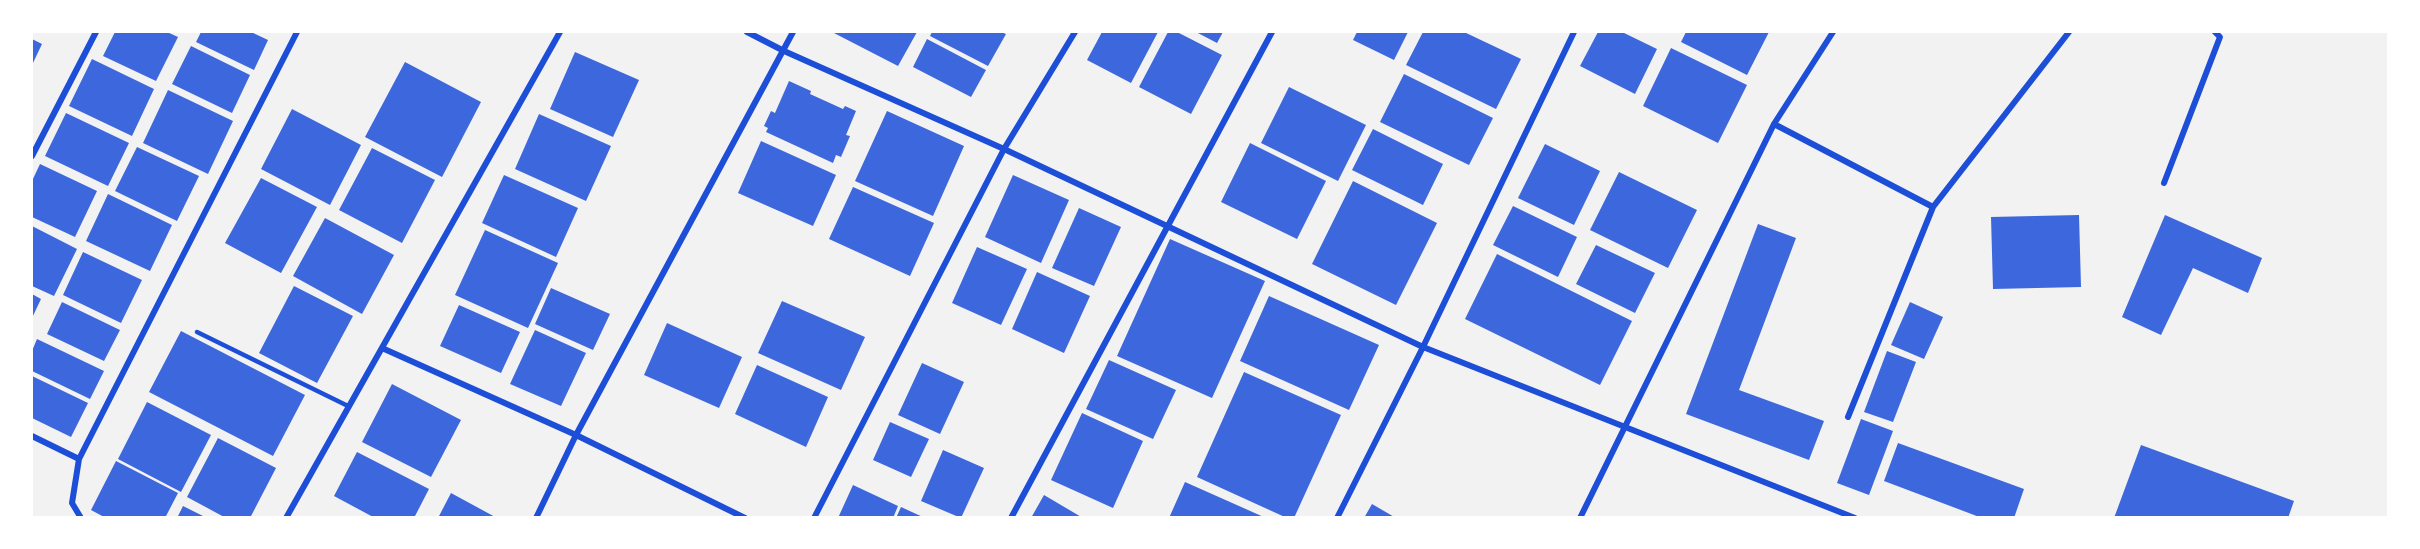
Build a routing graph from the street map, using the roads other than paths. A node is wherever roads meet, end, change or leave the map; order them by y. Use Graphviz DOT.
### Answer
graph roads {
  1 [pos="96,32"];
  2 [pos="297,32"];
  3 [pos="560,32"];
  4 [pos="747,32"];
  5 [pos="794,32"];
  6 [pos="1075,32"];
  7 [pos="1272,32"];
  8 [pos="1574,32"];
  9 [pos="1833,32"];
  10 [pos="2069,32"];
  11 [pos="2215,32"];
  12 [pos="783,51"];
  13 [pos="1774,124"];
  14 [pos="1004,149"];
  15 [pos="32,156"];
  16 [pos="2164,183"];
  17 [pos="1933,207"];
  18 [pos="1169,227"];
  19 [pos="196,332"];
  20 [pos="1423,347"];
  21 [pos="382,348"];
  22 [pos="348,406"];
  23 [pos="1848,417"];
  24 [pos="1625,426"];
  25 [pos="576,435"];
  26 [pos="32,436"];
  27 [pos="79,459"];
  28 [pos="81,518"];
  29 [pos="286,518"];
  30 [pos="536,518"];
  31 [pos="745,518"];
  32 [pos="814,518"];
  33 [pos="1011,518"];
  34 [pos="1337,518"];
  35 [pos="1580,518"];
  36 [pos="1855,518"];
  1 -- 15 [label="street"];
  2 -- 27 [label="street"];
  3 -- 21 [label="street"];
  4 -- 12 [label="street"];
  5 -- 12 [label="street"];
  6 -- 14 [label="street"];
  7 -- 18 [label="street"];
  8 -- 20 [label="street"];
  9 -- 13 [label="street"];
  10 -- 17 [label="street"];
  11 -- 16 [label="street"];
  12 -- 14 [label="street"];
  12 -- 25 [label="street"];
  13 -- 17 [label="street"];
  13 -- 24 [label="street"];
  14 -- 18 [label="street"];
  14 -- 32 [label="street"];
  17 -- 23 [label="street"];
  18 -- 20 [label="street"];
  18 -- 33 [label="street"];
  19 -- 22 [label="lane"];
  20 -- 24 [label="street"];
  20 -- 34 [label="street"];
  21 -- 22 [label="street"];
  21 -- 25 [label="street"];
  22 -- 29 [label="street"];
  24 -- 35 [label="street"];
  24 -- 36 [label="street"];
  25 -- 30 [label="street"];
  25 -- 31 [label="street"];
  26 -- 27 [label="street"];
  27 -- 28 [label="street"];
}
